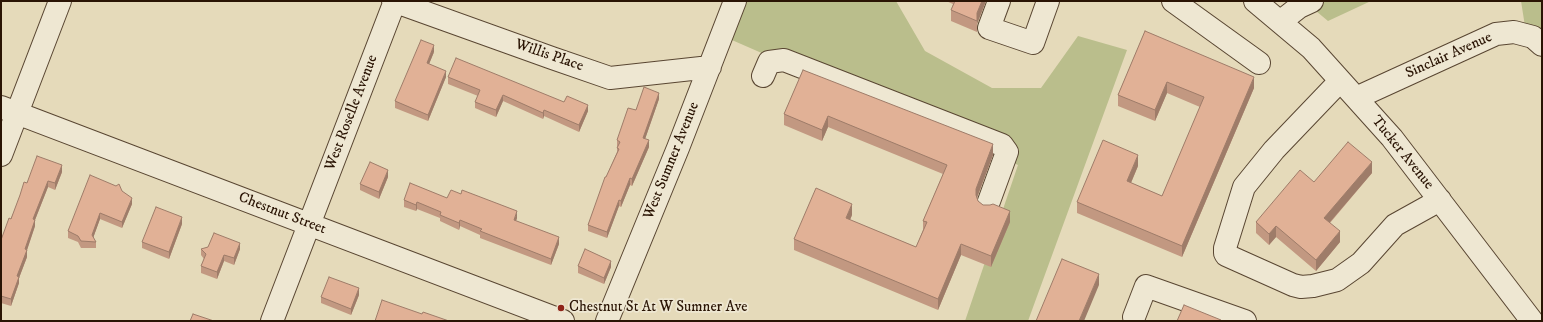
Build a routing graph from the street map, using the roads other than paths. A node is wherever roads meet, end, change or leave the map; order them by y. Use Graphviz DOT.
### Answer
graph roads {
  1 [pos="60,1"];
  2 [pos="394,1"];
  3 [pos="735,1"];
  4 [pos="999,1"];
  5 [pos="1048,1"];
  6 [pos="1173,1"];
  7 [pos="1255,1"];
  8 [pos="1312,1"];
  9 [pos="1280,22"];
  10 [pos="1542,45"];
  11 [pos="1259,63"];
  12 [pos="710,67"];
  13 [pos="763,76"];
  14 [pos="1340,80"];
  15 [pos="1356,98"];
  16 [pos="9,110"];
  17 [pos="1,155"];
  18 [pos="1440,200"];
  19 [pos="988,204"];
  20 [pos="309,224"];
  21 [pos="1134,316"];
  22 [pos="272,321"];
  23 [pos="563,321"];
  24 [pos="607,321"];
  25 [pos="1245,321"];
  26 [pos="1532,321"];
  1 -- 16 [label="street"];
  2 -- 12 [label="street, Willis Place"];
  2 -- 20 [label="street, West Roselle Avenue"];
  3 -- 12 [label="street, West Sumner Avenue"];
  4 -- 5 [label="street"];
  6 -- 11 [label="street"];
  7 -- 9 [label="street, Tucker Avenue"];
  8 -- 9 [label="street"];
  9 -- 14 [label="street, Tucker Avenue"];
  10 -- 15 [label="street, Sinclair Avenue"];
  12 -- 24 [label="street, West Sumner Avenue"];
  13 -- 19 [label="street"];
  14 -- 15 [label="street, Tucker Avenue"];
  14 -- 18 [label="street"];
  15 -- 18 [label="street, Tucker Avenue"];
  16 -- 17 [label="street"];
  16 -- 20 [label="street, Chestnut Street"];
  18 -- 26 [label="street, Tucker Avenue"];
  20 -- 22 [label="street, West Roselle Avenue"];
  20 -- 23 [label="street, Chestnut Street"];
  21 -- 25 [label="street"];
}
